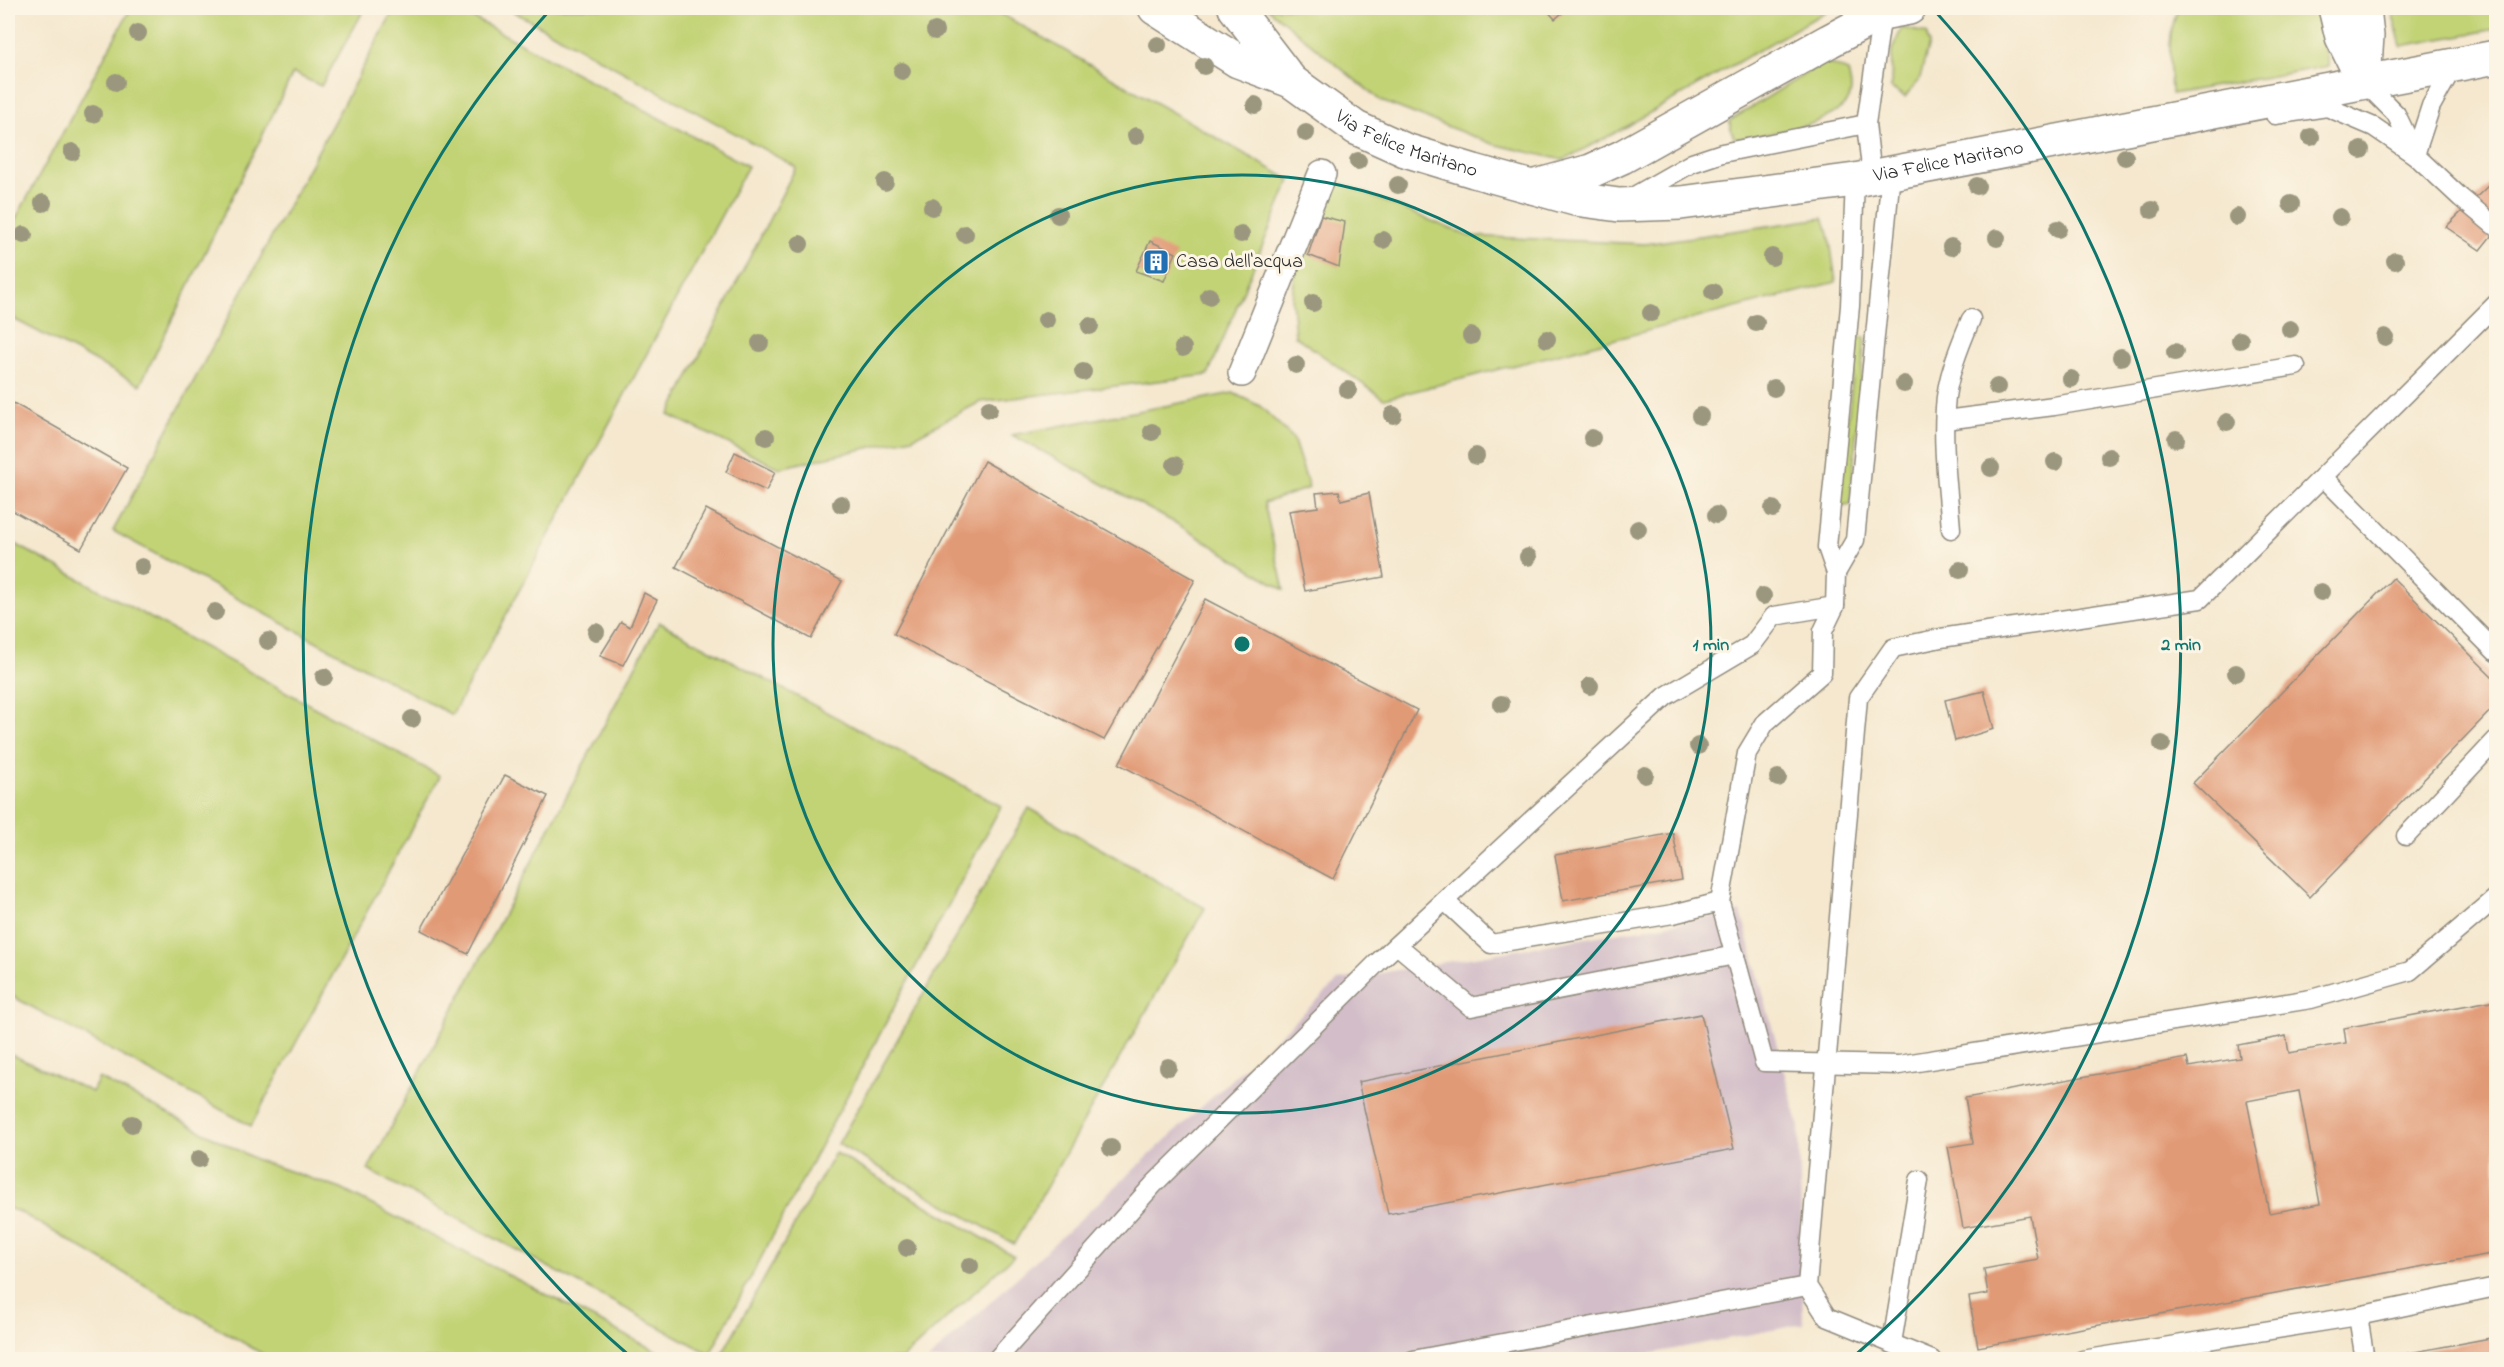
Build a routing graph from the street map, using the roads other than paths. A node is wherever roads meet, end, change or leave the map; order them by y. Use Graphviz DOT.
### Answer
graph roads {
  1 [pos="1155,8"];
  2 [pos="1235,8"];
  3 [pos="2335,8"];
  4 [pos="2364,8"];
  5 [pos="1895,10"];
  6 [pos="2496,57"];
  7 [pos="2454,65"];
  8 [pos="1292,81"];
  9 [pos="2364,82"];
  10 [pos="2225,109"];
  11 [pos="1866,124"];
  12 [pos="2415,155"];
  13 [pos="1322,174"];
  14 [pos="1873,176"];
  15 [pos="1532,186"];
  16 [pos="1619,205"];
  17 [pos="2496,226"];
  18 [pos="2496,304"];
  19 [pos="1971,319"];
  20 [pos="2296,366"];
  21 [pos="1242,373"];
  22 [pos="1945,420"];
  23 [pos="2323,477"];
  24 [pos="1951,529"];
  25 [pos="1836,573"];
  26 [pos="1835,606"];
  27 [pos="2496,652"];
  28 [pos="2496,740"];
  29 [pos="2406,836"];
  30 [pos="2496,898"];
  31 [pos="1445,901"];
  32 [pos="1720,902"];
  33 [pos="1396,945"];
  34 [pos="1735,955"];
  35 [pos="1826,1064"];
  36 [pos="1919,1180"];
  37 [pos="1807,1286"];
  38 [pos="2496,1287"];
  39 [pos="2358,1316"];
  40 [pos="1892,1343"];
  41 [pos="996,1359"];
  42 [pos="1413,1359"];
  43 [pos="1932,1359"];
  44 [pos="2082,1359"];
  45 [pos="2365,1359"];
  1 -- 8 [label="street, Via Felice Maritano"];
  2 -- 8 [label="street, Via Felice Maritano"];
  3 -- 9 [label="street"];
  4 -- 9 [label="street"];
  5 -- 11 [label="lane"];
  5 -- 15 [label="street, Via Felice Maritano"];
  6 -- 7 [label="street, Via Felice Maritano"];
  7 -- 9 [label="street, Via Felice Maritano"];
  7 -- 12 [label="lane"];
  8 -- 15 [label="street, Via Felice Maritano"];
  9 -- 10 [label="street, Via Felice Maritano"];
  9 -- 12 [label="lane"];
  10 -- 12 [label="lane"];
  10 -- 14 [label="street, Via Felice Maritano"];
  11 -- 14 [label="lane"];
  11 -- 16 [label="lane"];
  12 -- 17 [label="lane"];
  13 -- 21 [label="street"];
  14 -- 16 [label="street, Via Felice Maritano"];
  14 -- 25 [label="lane"];
  14 -- 25 [label="lane"];
  15 -- 16 [label="street, Via Felice Maritano"];
  18 -- 23 [label="lane"];
  19 -- 22 [label="lane"];
  20 -- 22 [label="lane"];
  22 -- 24 [label="lane"];
  23 -- 27 [label="lane"];
  23 -- 35 [label="lane"];
  25 -- 26 [label="lane"];
  26 -- 31 [label="lane"];
  26 -- 32 [label="lane"];
  28 -- 29 [label="lane"];
  30 -- 35 [label="lane"];
  31 -- 32 [label="lane"];
  31 -- 33 [label="lane"];
  32 -- 34 [label="lane"];
  33 -- 34 [label="lane"];
  33 -- 41 [label="lane"];
  34 -- 35 [label="lane"];
  35 -- 37 [label="lane"];
  36 -- 40 [label="lane"];
  37 -- 40 [label="lane"];
  37 -- 42 [label="lane"];
  38 -- 39 [label="lane"];
  39 -- 44 [label="lane"];
  39 -- 45 [label="lane"];
  40 -- 43 [label="lane"];
}
